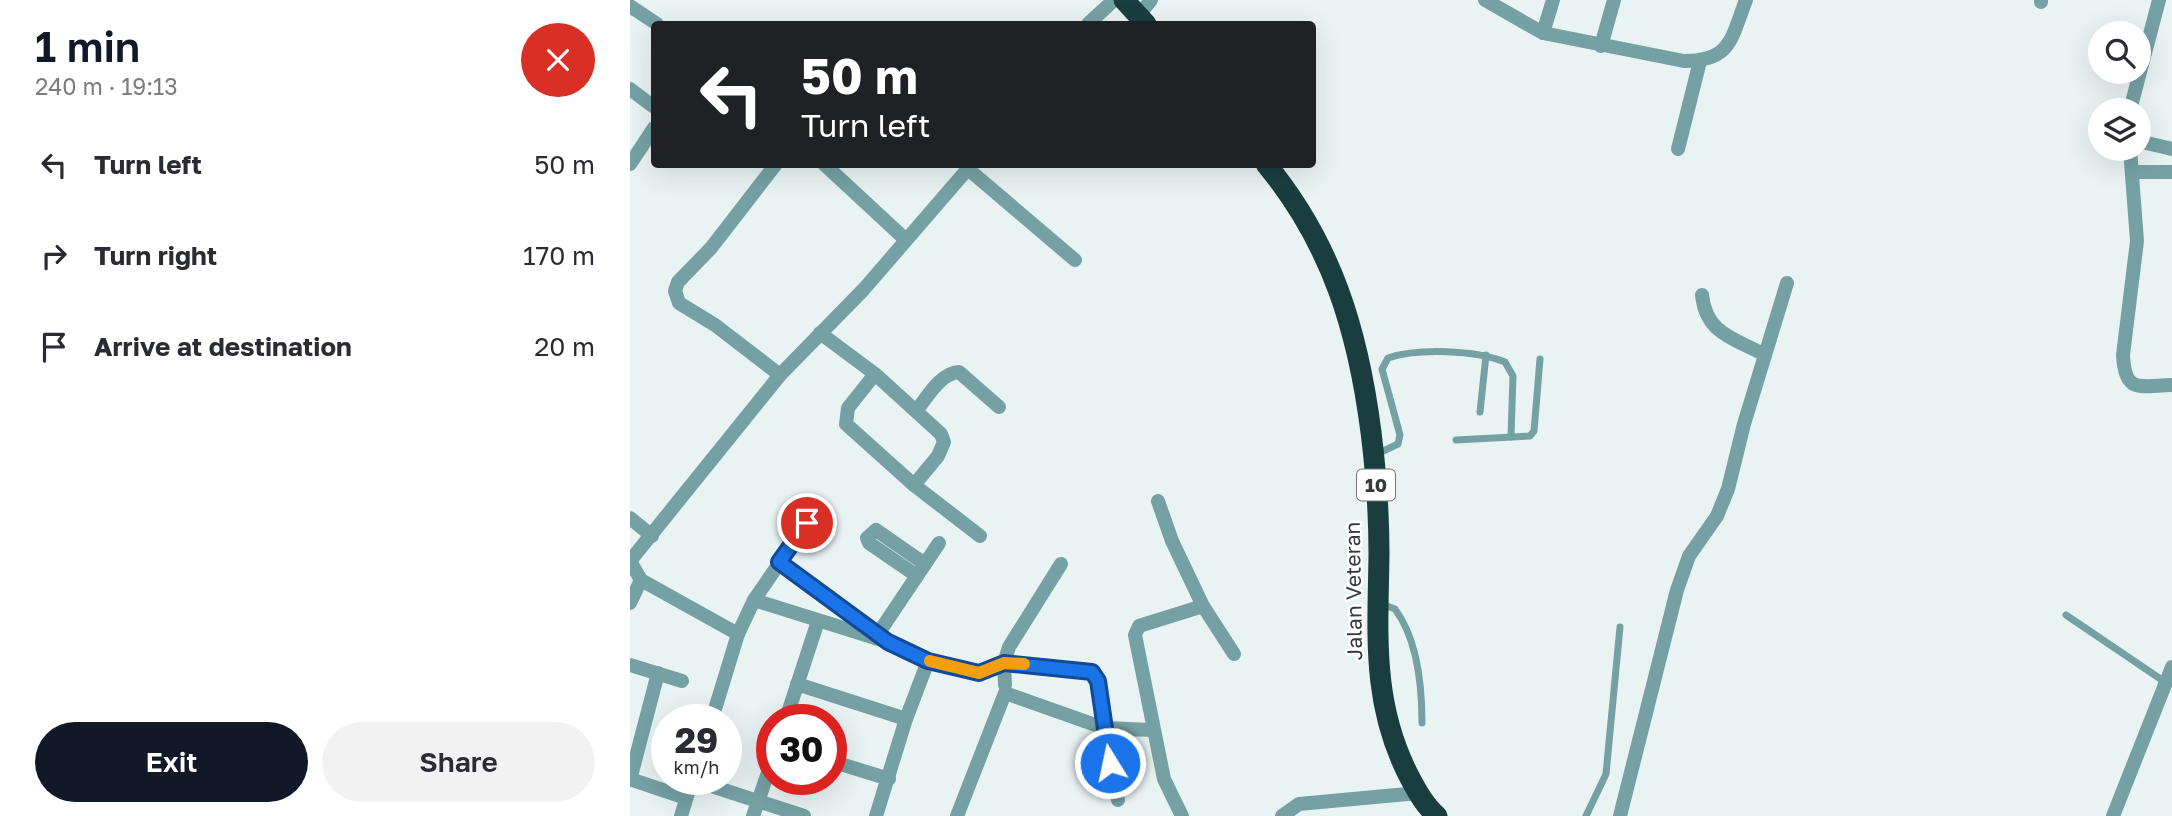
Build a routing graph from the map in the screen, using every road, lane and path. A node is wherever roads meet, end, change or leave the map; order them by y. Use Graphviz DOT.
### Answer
graph roads {
  1 [pos="1114,0"];
  2 [pos="1553,0"];
  3 [pos="1614,0"];
  4 [pos="1746,0"];
  5 [pos="1488,1"];
  6 [pos="630,6"];
  7 [pos="2163,6"];
  8 [pos="652,21"];
  9 [pos="1091,21"];
  10 [pos="1543,33"];
  11 [pos="1601,46"];
  12 [pos="1700,61"];
  13 [pos="630,89"];
  14 [pos="2134,98"];
  15 [pos="651,105"];
  16 [pos="651,132"];
  17 [pos="2151,144"];
  18 [pos="1678,149"];
  19 [pos="2172,149"];
  20 [pos="2132,161"];
  21 [pos="631,162"];
  22 [pos="773,168"];
  23 [pos="828,168"];
  24 [pos="969,168"];
  25 [pos="971,168"];
  26 [pos="1269,168"];
  27 [pos="2133,172"];
  28 [pos="2172,172"];
  29 [pos="906,240"];
  30 [pos="1074,260"];
  31 [pos="1787,283"];
  32 [pos="1702,295"];
  33 [pos="820,333"];
  34 [pos="1486,355"];
  35 [pos="1765,355"];
  36 [pos="1540,359"];
  37 [pos="875,374"];
  38 [pos="780,375"];
  39 [pos="2172,385"];
  40 [pos="999,407"];
  41 [pos="916,411"];
  42 [pos="1480,412"];
  43 [pos="1511,437"];
  44 [pos="1456,440"];
  45 [pos="1373,455"];
  46 [pos="914,485"];
  47 [pos="1158,501"];
  48 [pos="630,518"];
  49 [pos="807,523"];
  50 [pos="652,536"];
  51 [pos="980,536"];
  52 [pos="939,543"];
  53 [pos="630,561"];
  54 [pos="779,562"];
  55 [pos="1061,564"];
  56 [pos="641,580"];
  57 [pos="754,600"];
  58 [pos="630,603"];
  59 [pos="1377,603"];
  60 [pos="1203,606"];
  61 [pos="2066,615"];
  62 [pos="818,621"];
  63 [pos="1620,627"];
  64 [pos="738,634"];
  65 [pos="883,638"];
  66 [pos="1234,654"];
  67 [pos="928,661"];
  68 [pos="1004,663"];
  69 [pos="630,665"];
  70 [pos="2172,667"];
  71 [pos="658,673"];
  72 [pos="682,681"];
  73 [pos="2165,682"];
  74 [pos="797,684"];
  75 [pos="1005,685"];
  76 [pos="717,704"];
  77 [pos="791,704"];
  78 [pos="906,719"];
  79 [pos="1422,723"];
  80 [pos="636,728"];
  81 [pos="1104,728"];
  82 [pos="1152,730"];
  83 [pos="847,766"];
  84 [pos="630,779"];
  85 [pos="888,779"];
  86 [pos="1418,793"];
  87 [pos="742,795"];
  88 [pos="760,795"];
  89 [pos="687,797"];
  90 [pos="758,800"];
  91 [pos="1118,800"];
  92 [pos="1433,815"];
  93 [pos="681,816"];
  94 [pos="753,816"];
  95 [pos="804,816"];
  96 [pos="876,816"];
  97 [pos="957,816"];
  98 [pos="1182,816"];
  99 [pos="1282,816"];
  100 [pos="1586,816"];
  101 [pos="1620,816"];
  102 [pos="2113,816"];
  1 -- 9 [label="street"];
  2 -- 10 [label="street"];
  3 -- 11 [label="street"];
  4 -- 12 [label="street"];
  5 -- 10 [label="street"];
  6 -- 8 [label="street"];
  7 -- 14 [label="street"];
  10 -- 11 [label="street"];
  11 -- 12 [label="street"];
  12 -- 18 [label="street"];
  13 -- 15 [label="street"];
  16 -- 21 [label="street"];
  17 -- 19 [label="street"];
  20 -- 27 [label="street"];
  22 -- 38 [label="street"];
  23 -- 29 [label="street"];
  24 -- 29 [label="street"];
  25 -- 30 [label="street"];
  26 -- 45 [label="highway, Jalan Veteran / 10"];
  27 -- 28 [label="street"];
  27 -- 39 [label="street"];
  29 -- 33 [label="street"];
  31 -- 35 [label="street"];
  32 -- 35 [label="street"];
  33 -- 37 [label="street"];
  33 -- 38 [label="street"];
  34 -- 42 [label="lane"];
  34 -- 43 [label="lane"];
  34 -- 45 [label="lane"];
  35 -- 101 [label="street"];
  36 -- 43 [label="lane"];
  37 -- 41 [label="street"];
  37 -- 46 [label="street"];
  38 -- 50 [label="street"];
  40 -- 41 [label="street"];
  41 -- 46 [label="street"];
  43 -- 44 [label="lane"];
  45 -- 59 [label="highway, Jalan Veteran / 10"];
  46 -- 51 [label="street"];
  47 -- 60 [label="street"];
  48 -- 50 [label="street"];
  49 -- 54 [label="street"];
  50 -- 53 [label="street"];
  52 -- 65 [label="street"];
  53 -- 56 [label="street"];
  54 -- 57 [label="street"];
  54 -- 65 [label="street"];
  55 -- 68 [label="street"];
  56 -- 58 [label="street"];
  56 -- 64 [label="street"];
  57 -- 62 [label="street"];
  57 -- 64 [label="street"];
  59 -- 79 [label="lane"];
  59 -- 86 [label="highway, Jalan Veteran / 10"];
  60 -- 66 [label="street"];
  60 -- 82 [label="street"];
  61 -- 73 [label="lane"];
  62 -- 65 [label="street"];
  62 -- 74 [label="street"];
  63 -- 100 [label="lane"];
  64 -- 76 [label="street"];
  65 -- 67 [label="street"];
  67 -- 68 [label="street"];
  67 -- 78 [label="street"];
  68 -- 75 [label="street"];
  68 -- 81 [label="street"];
  69 -- 71 [label="street"];
  70 -- 73 [label="street"];
  71 -- 72 [label="street"];
  71 -- 80 [label="street"];
  73 -- 102 [label="street"];
  74 -- 77 [label="street"];
  74 -- 78 [label="street"];
  78 -- 85 [label="street"];
  80 -- 84 [label="street"];
  81 -- 82 [label="street"];
  81 -- 91 [label="street"];
  81 -- 97 [label="street"];
  82 -- 98 [label="street"];
  83 -- 85 [label="street"];
  84 -- 89 [label="street"];
  85 -- 96 [label="street"];
  86 -- 92 [label="highway, Jalan Veteran / 10"];
  86 -- 99 [label="street"];
  87 -- 90 [label="street"];
  88 -- 90 [label="street"];
  89 -- 93 [label="street"];
  90 -- 94 [label="street"];
  90 -- 95 [label="street"];
}
